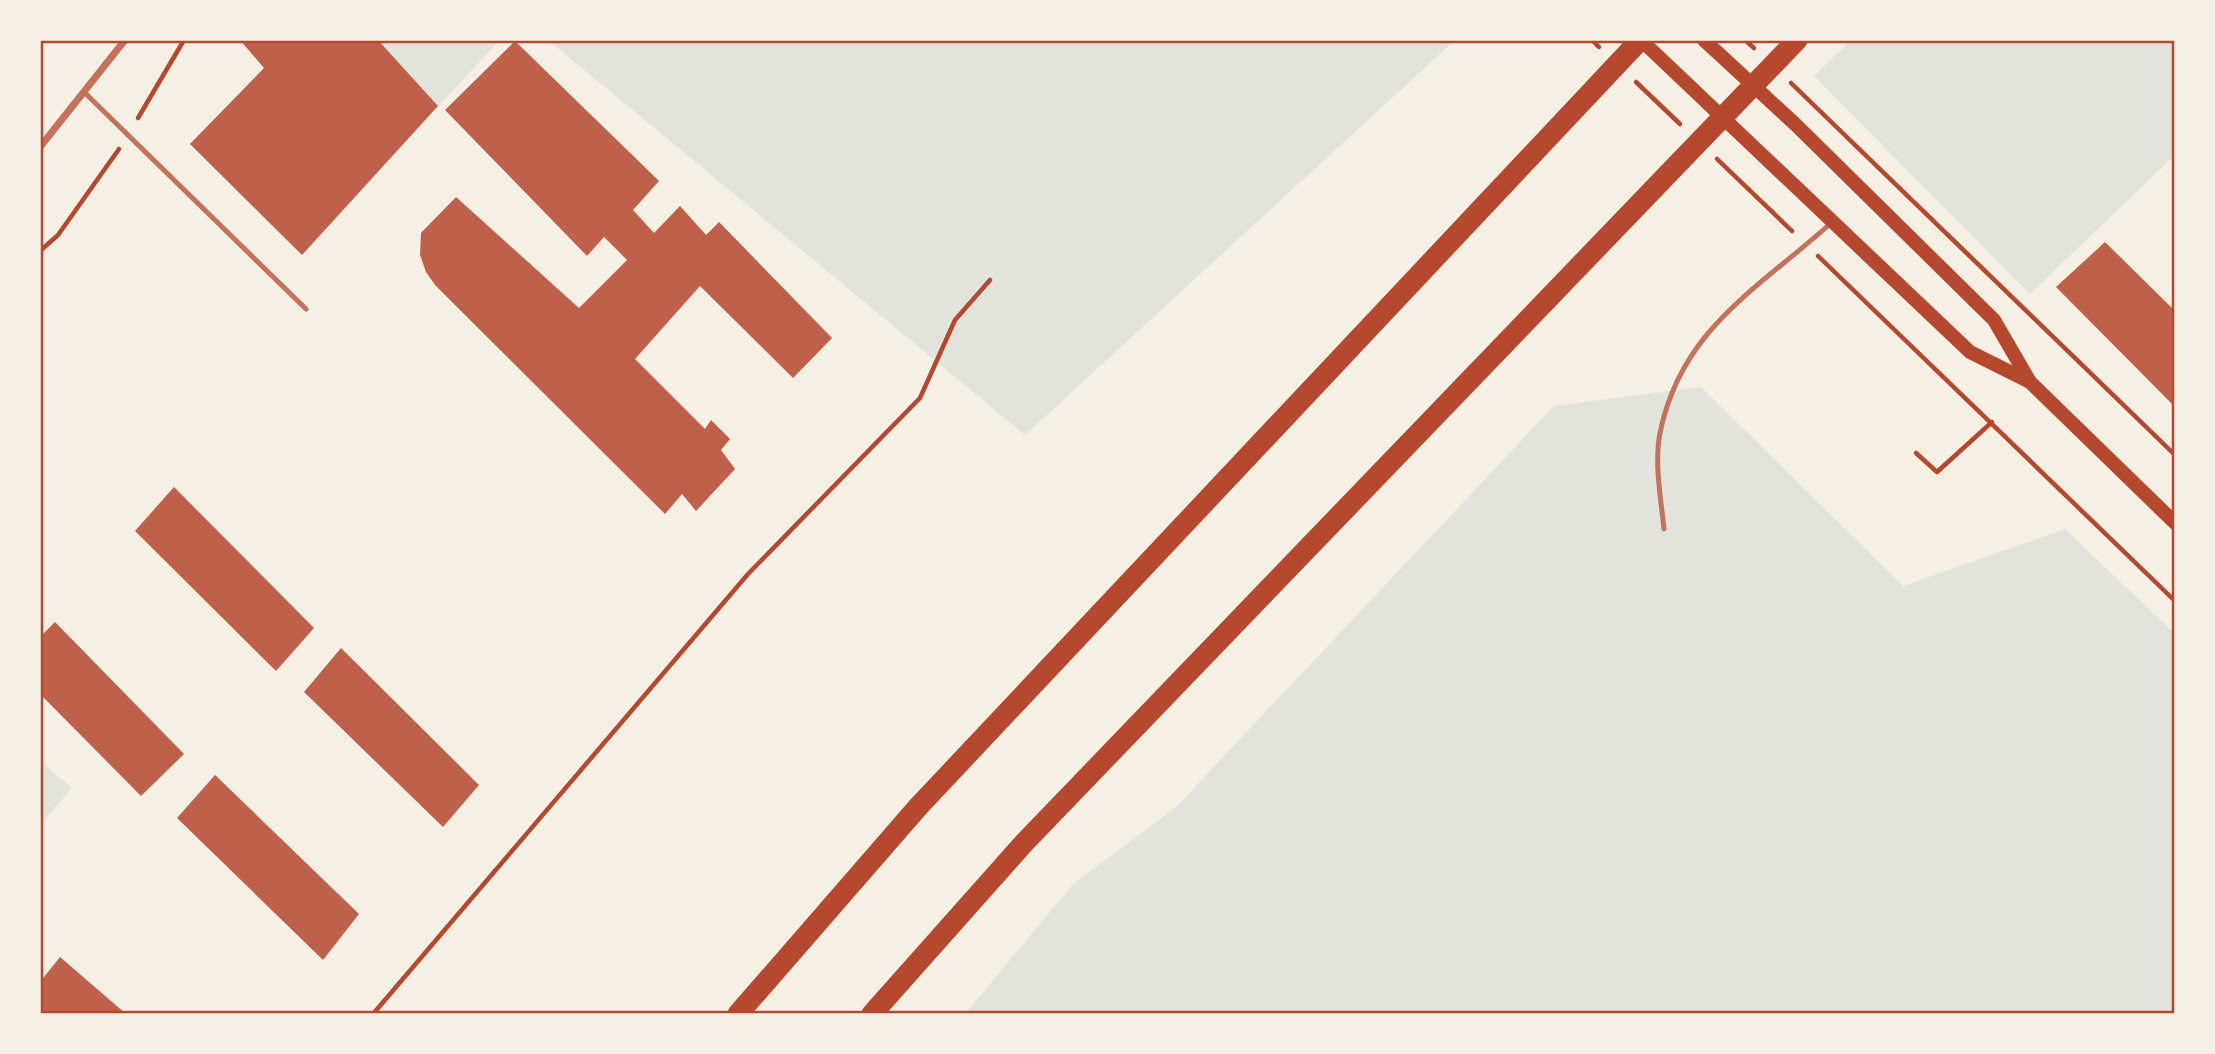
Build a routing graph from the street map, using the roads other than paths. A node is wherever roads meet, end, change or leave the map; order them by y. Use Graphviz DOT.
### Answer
graph roads {
  1 [pos="125,40"];
  2 [pos="1641,40"];
  3 [pos="1704,40"];
  4 [pos="1797,40"];
  5 [pos="85,93"];
  6 [pos="40,147"];
  7 [pos="1831,223"];
  8 [pos="306,309"];
  9 [pos="2030,382"];
  10 [pos="2175,523"];
  11 [pos="1664,529"];
  12 [pos="738,1014"];
  13 [pos="872,1014"];
  1 -- 5 [label="street"];
  2 -- 7 [label="main road"];
  2 -- 12 [label="highway"];
  3 -- 9 [label="main road"];
  4 -- 13 [label="highway"];
  5 -- 6 [label="street"];
  5 -- 8 [label="lane"];
  7 -- 9 [label="main road"];
  7 -- 11 [label="lane"];
  9 -- 10 [label="main road"];
}
